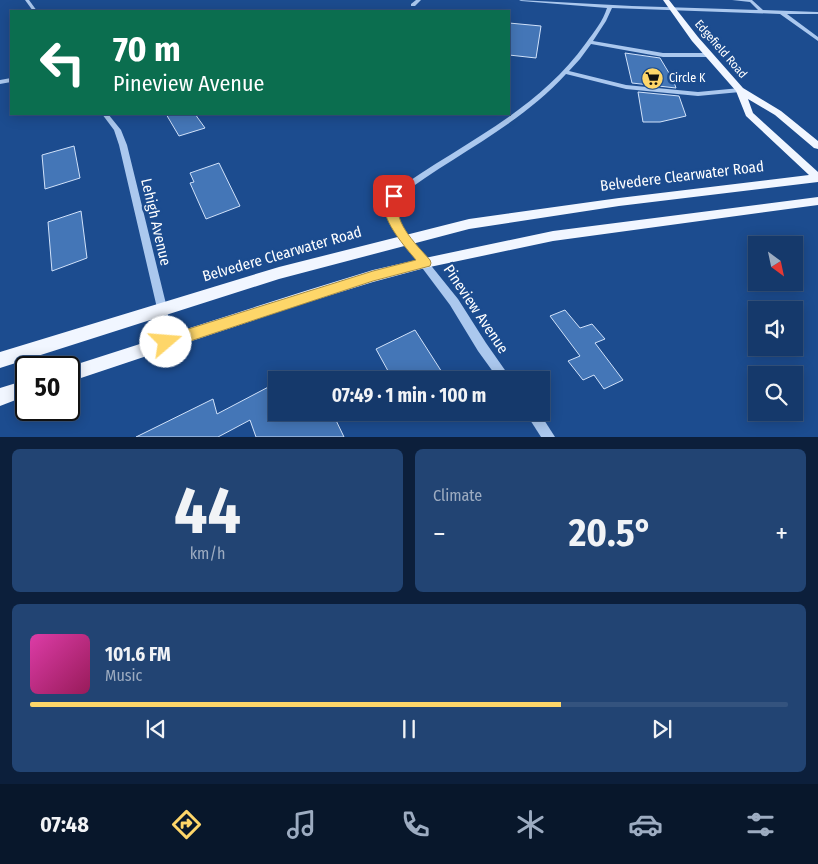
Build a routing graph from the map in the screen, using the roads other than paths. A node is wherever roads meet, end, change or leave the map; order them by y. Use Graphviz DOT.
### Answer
graph roads {
  1 [pos="419,0"];
  2 [pos="522,0"];
  3 [pos="666,0"];
  4 [pos="734,0"];
  5 [pos="608,4"];
  6 [pos="413,5"];
  7 [pos="674,10"];
  8 [pos="762,12"];
  9 [pos="781,12"];
  10 [pos="818,13"];
  11 [pos="818,39"];
  12 [pos="591,42"];
  13 [pos="709,55"];
  14 [pos="566,72"];
  15 [pos="740,90"];
  16 [pos="106,115"];
  17 [pos="818,146"];
  18 [pos="818,178"];
  19 [pos="818,201"];
  20 [pos="405,239"];
  21 [pos="425,263"];
  22 [pos="162,308"];
  23 [pos="166,342"];
  24 [pos="0,360"];
  25 [pos="80,370"];
  26 [pos="499,371"];
  27 [pos="15,392"];
  28 [pos="0,397"];
  29 [pos="538,421"];
  30 [pos="549,436"];
  1 -- 6 [label="street"];
  2 -- 5 [label="street"];
  3 -- 7 [label="main road, Edgefield Road"];
  4 -- 8 [label="street"];
  5 -- 7 [label="street"];
  5 -- 12 [label="street, Pineview Avenue"];
  7 -- 8 [label="street"];
  7 -- 13 [label="main road, Edgefield Road"];
  8 -- 9 [label="street"];
  9 -- 10 [label="street"];
  9 -- 11 [label="street"];
  12 -- 13 [label="street"];
  12 -- 14 [label="street, Pineview Avenue"];
  13 -- 15 [label="main road, Edgefield Road"];
  14 -- 15 [label="street"];
  14 -- 20 [label="street, Pineview Avenue"];
  15 -- 17 [label="main road, Edgefield Road"];
  15 -- 18 [label="main road, Edgefield Road"];
  16 -- 22 [label="street, Lehigh Avenue"];
  18 -- 20 [label="main road, Belvedere Clearwater Road"];
  19 -- 21 [label="main road"];
  20 -- 21 [label="street, Pineview Avenue"];
  20 -- 22 [label="main road, Belvedere Clearwater Road"];
  21 -- 23 [label="main road"];
  21 -- 26 [label="street, Pineview Avenue"];
  22 -- 23 [label="street, Lehigh Avenue"];
  22 -- 24 [label="main road, Belvedere Clearwater Road"];
  23 -- 25 [label="main road"];
  27 -- 28 [label="main road"];
  29 -- 30 [label="street"];
}
